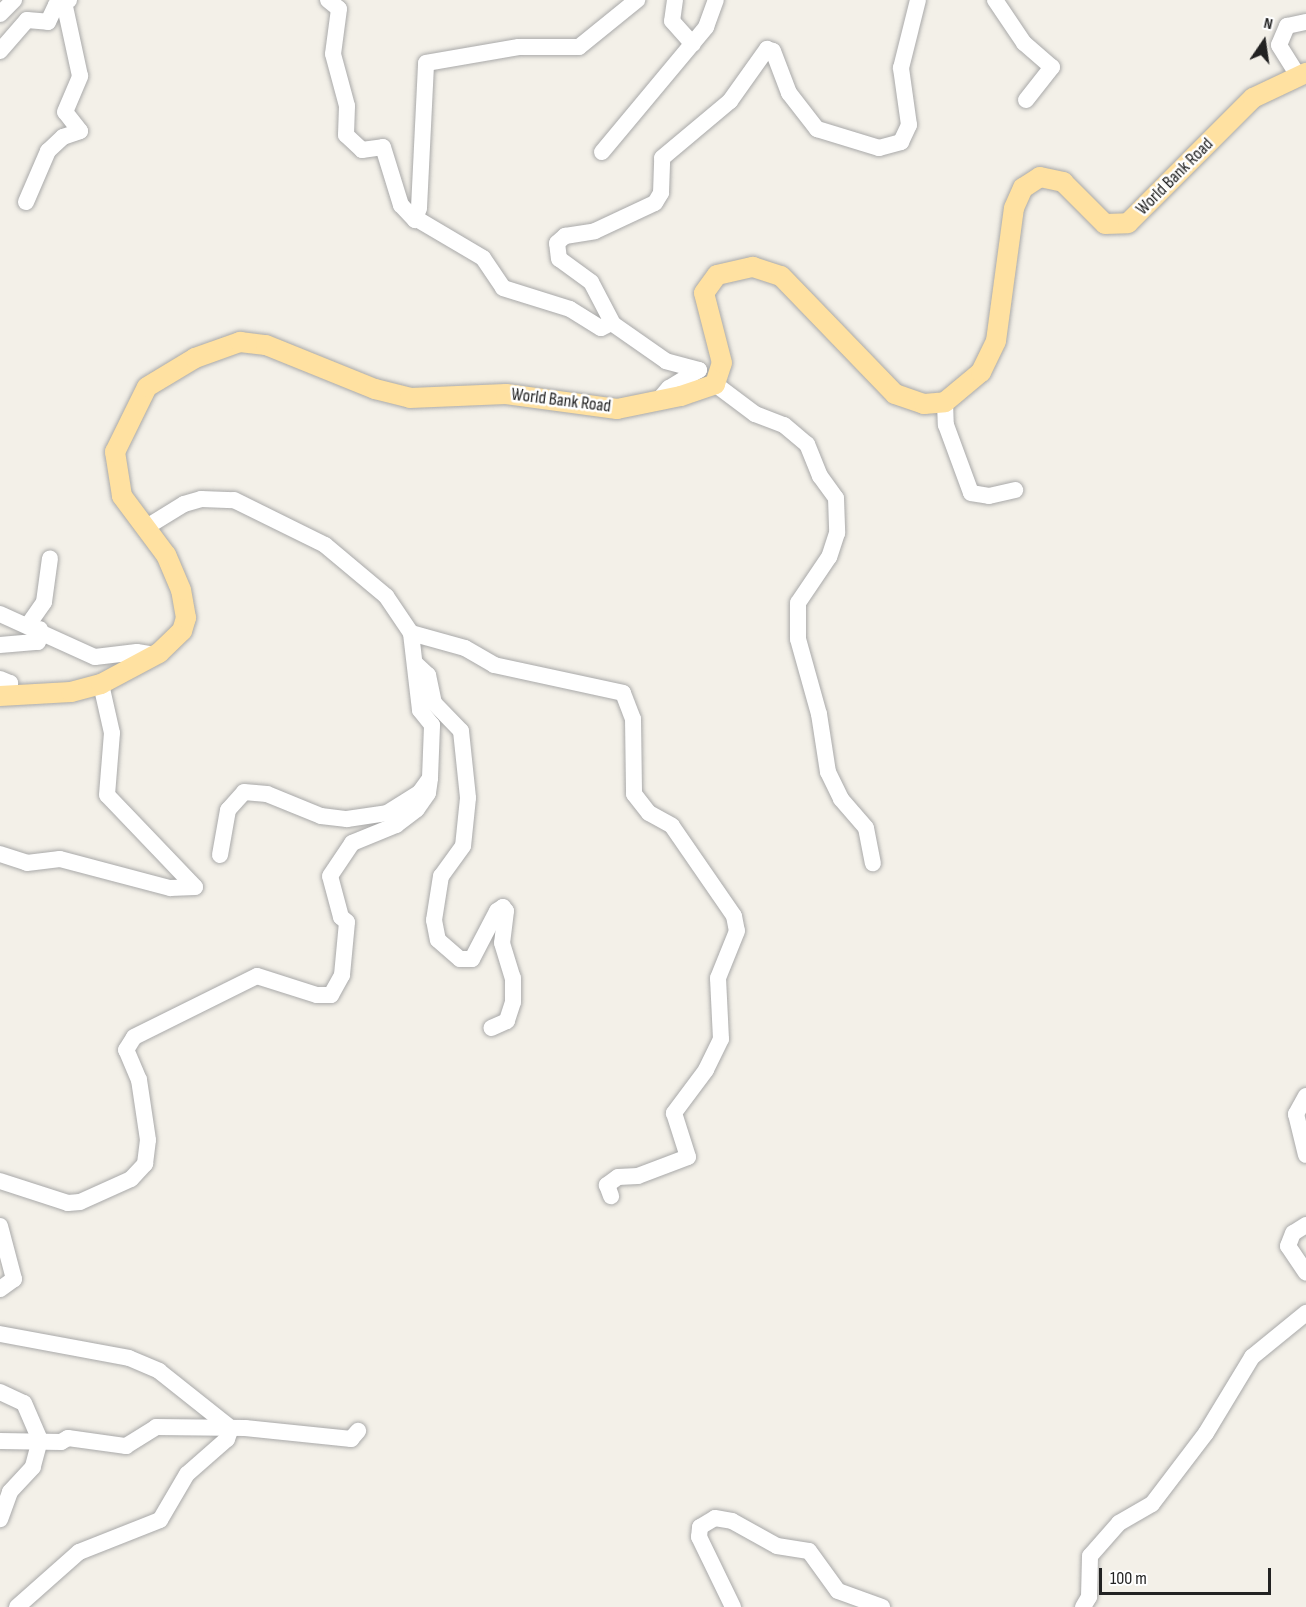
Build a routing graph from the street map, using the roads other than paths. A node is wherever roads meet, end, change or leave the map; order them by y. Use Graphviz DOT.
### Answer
graph roads {
  1 [pos="14,0"];
  2 [pos="328,0"];
  3 [pos="637,0"];
  4 [pos="675,0"];
  5 [pos="716,0"];
  6 [pos="918,0"];
  7 [pos="995,0"];
  8 [pos="57,2"];
  9 [pos="0,14"];
  10 [pos="1306,22"];
  11 [pos="693,44"];
  12 [pos="0,51"];
  13 [pos="1301,74"];
  14 [pos="1026,100"];
  15 [pos="602,152"];
  16 [pos="26,202"];
  17 [pos="417,219"];
  18 [pos="611,323"];
  19 [pos="715,384"];
  20 [pos="658,401"];
  21 [pos="945,402"];
  22 [pos="1015,490"];
  23 [pos="145,528"];
  24 [pos="50,558"];
  25 [pos="0,614"];
  26 [pos="34,627"];
  27 [pos="411,633"];
  28 [pos="0,645"];
  29 [pos="155,656"];
  30 [pos="415,663"];
  31 [pos="101,684"];
  32 [pos="3,690"];
  33 [pos="430,778"];
  34 [pos="0,854"];
  35 [pos="220,855"];
  36 [pos="873,863"];
  37 [pos="491,1028"];
  38 [pos="1306,1096"];
  39 [pos="1306,1155"];
  40 [pos="0,1181"];
  41 [pos="610,1196"];
  42 [pos="0,1226"];
  43 [pos="1306,1226"];
  44 [pos="1306,1273"];
  45 [pos="0,1290"];
  46 [pos="1306,1313"];
  47 [pos="0,1334"];
  48 [pos="0,1392"];
  49 [pos="231,1428"];
  50 [pos="358,1431"];
  51 [pos="40,1440"];
  52 [pos="0,1441"];
  53 [pos="0,1519"];
  54 [pos="17,1607"];
  55 [pos="733,1607"];
  56 [pos="882,1607"];
  57 [pos="1083,1607"];
  1 -- 9 [label="street"];
  2 -- 17 [label="street"];
  3 -- 17 [label="street"];
  4 -- 11 [label="street"];
  5 -- 11 [label="street"];
  6 -- 18 [label="street"];
  7 -- 14 [label="street"];
  8 -- 12 [label="street"];
  8 -- 16 [label="street"];
  10 -- 13 [label="street"];
  11 -- 15 [label="street"];
  13 -- 21 [label="main road, World Bank Road"];
  17 -- 18 [label="street"];
  18 -- 20 [label="street"];
  19 -- 20 [label="main road, World Bank Road"];
  19 -- 21 [label="main road"];
  19 -- 36 [label="street"];
  20 -- 23 [label="main road, World Bank Road"];
  21 -- 22 [label="street"];
  23 -- 27 [label="street"];
  23 -- 29 [label="main road, World Bank Road"];
  24 -- 26 [label="street"];
  25 -- 26 [label="street"];
  26 -- 28 [label="street"];
  26 -- 29 [label="street"];
  27 -- 30 [label="street"];
  27 -- 41 [label="street"];
  29 -- 31 [label="main road, World Bank Road"];
  30 -- 33 [label="street"];
  30 -- 37 [label="street"];
  31 -- 32 [label="main road, World Bank Road"];
  31 -- 34 [label="street"];
  33 -- 35 [label="street"];
  33 -- 40 [label="street"];
  38 -- 39 [label="street"];
  42 -- 45 [label="street"];
  43 -- 44 [label="street"];
  46 -- 57 [label="street"];
  47 -- 49 [label="street"];
  48 -- 51 [label="street"];
  49 -- 50 [label="street"];
  49 -- 51 [label="street"];
  49 -- 54 [label="street"];
  51 -- 52 [label="street"];
  51 -- 53 [label="street"];
  55 -- 56 [label="street"];
}
